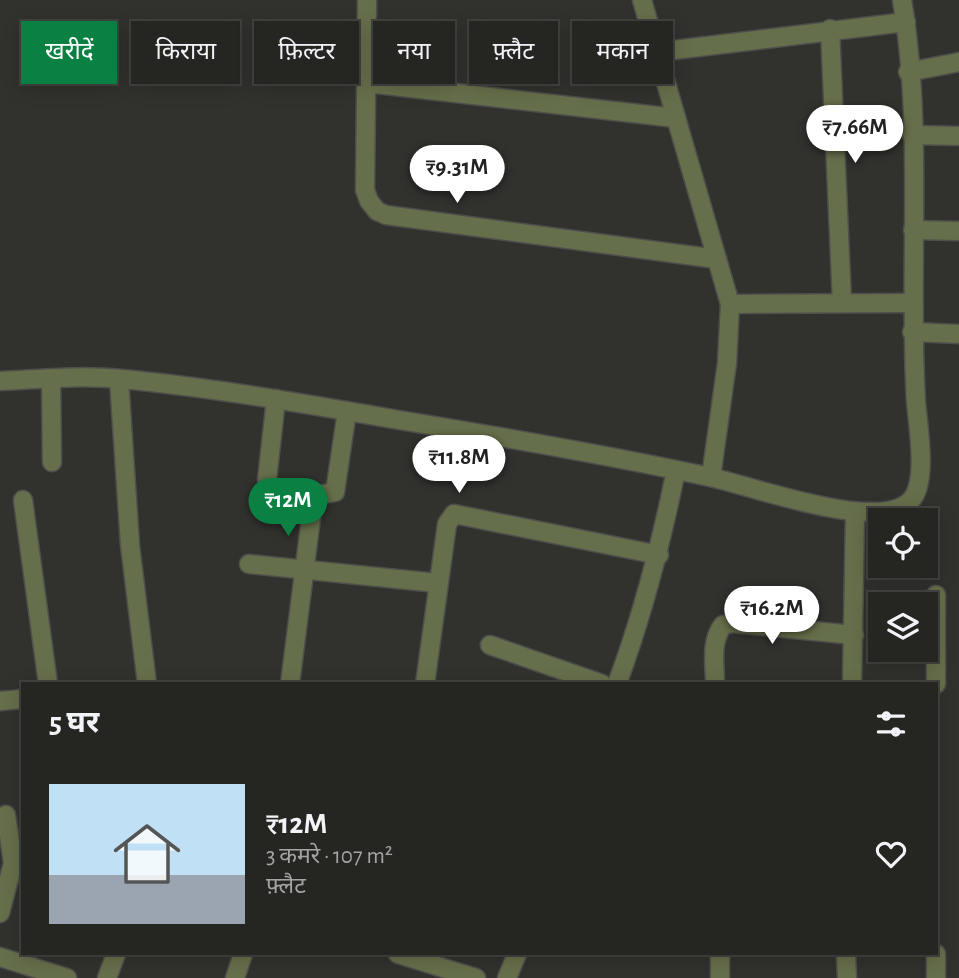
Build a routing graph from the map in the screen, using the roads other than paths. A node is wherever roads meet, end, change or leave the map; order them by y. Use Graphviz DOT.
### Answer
graph roads {
  1 [pos="367,0"];
  2 [pos="642,0"];
  3 [pos="902,0"];
  4 [pos="648,21"];
  5 [pos="906,22"];
  6 [pos="830,29"];
  7 [pos="673,50"];
  8 [pos="959,62"];
  9 [pos="908,72"];
  10 [pos="367,83"];
  11 [pos="666,84"];
  12 [pos="676,118"];
  13 [pos="912,135"];
  14 [pos="959,136"];
  15 [pos="913,230"];
  16 [pos="959,231"];
  17 [pos="717,259"];
  18 [pos="730,303"];
  19 [pos="842,303"];
  20 [pos="911,303"];
  21 [pos="912,332"];
  22 [pos="959,334"];
  23 [pos="51,379"];
  24 [pos="119,379"];
  25 [pos="0,381"];
  26 [pos="276,399"];
  27 [pos="348,411"];
  28 [pos="52,462"];
  29 [pos="676,470"];
  30 [pos="711,477"];
  31 [pos="267,481"];
  32 [pos="23,500"];
  33 [pos="855,513"];
  34 [pos="659,555"];
  35 [pos="249,564"];
  36 [pos="303,570"];
  37 [pos="437,583"];
  38 [pos="854,635"];
  39 [pos="490,645"];
  40 [pos="936,662"];
  41 [pos="48,682"];
  42 [pos="147,682"];
  43 [pos="290,682"];
  44 [pos="425,682"];
  45 [pos="596,682"];
  46 [pos="618,682"];
  47 [pos="715,682"];
  48 [pos="852,682"];
  49 [pos="936,682"];
  50 [pos="21,699"];
  51 [pos="0,701"];
  52 [pos="10,814"];
  53 [pos="0,913"];
  54 [pos="116,955"];
  55 [pos="243,955"];
  56 [pos="401,955"];
  57 [pos="517,955"];
  58 [pos="720,955"];
  59 [pos="846,955"];
  60 [pos="936,955"];
  61 [pos="0,957"];
  62 [pos="67,978"];
  63 [pos="107,978"];
  64 [pos="235,978"];
  65 [pos="476,978"];
  66 [pos="507,978"];
  67 [pos="720,978"];
  68 [pos="847,978"];
  69 [pos="936,978"];
  1 -- 10 [label="street"];
  2 -- 4 [label="street"];
  3 -- 5 [label="street"];
  5 -- 6 [label="street"];
  5 -- 9 [label="street"];
  6 -- 7 [label="street"];
  6 -- 19 [label="street"];
  8 -- 9 [label="street"];
  9 -- 13 [label="street"];
  10 -- 12 [label="street"];
  10 -- 17 [label="street"];
  11 -- 12 [label="street"];
  12 -- 17 [label="street"];
  13 -- 14 [label="street"];
  13 -- 15 [label="street"];
  15 -- 16 [label="street"];
  15 -- 20 [label="street"];
  17 -- 18 [label="street"];
  18 -- 19 [label="street"];
  18 -- 30 [label="street"];
  19 -- 20 [label="street"];
  20 -- 21 [label="street"];
  21 -- 22 [label="street"];
  21 -- 33 [label="street"];
  23 -- 24 [label="street"];
  23 -- 25 [label="street"];
  23 -- 28 [label="street"];
  24 -- 26 [label="street"];
  24 -- 42 [label="street"];
  26 -- 27 [label="street"];
  26 -- 31 [label="street"];
  27 -- 29 [label="street"];
  27 -- 36 [label="street"];
  29 -- 30 [label="street"];
  29 -- 34 [label="street"];
  30 -- 33 [label="street"];
  32 -- 41 [label="street"];
  33 -- 38 [label="street"];
  34 -- 37 [label="street"];
  34 -- 46 [label="street"];
  35 -- 36 [label="street"];
  36 -- 37 [label="street"];
  36 -- 43 [label="street"];
  37 -- 44 [label="street"];
  38 -- 47 [label="street"];
  38 -- 48 [label="street"];
  39 -- 45 [label="street"];
  40 -- 49 [label="street"];
  50 -- 51 [label="street"];
  52 -- 53 [label="street"];
  54 -- 63 [label="street"];
  55 -- 64 [label="street"];
  56 -- 65 [label="street"];
  57 -- 66 [label="street"];
  58 -- 67 [label="street"];
  59 -- 68 [label="street"];
  60 -- 69 [label="street"];
  61 -- 62 [label="street"];
}
